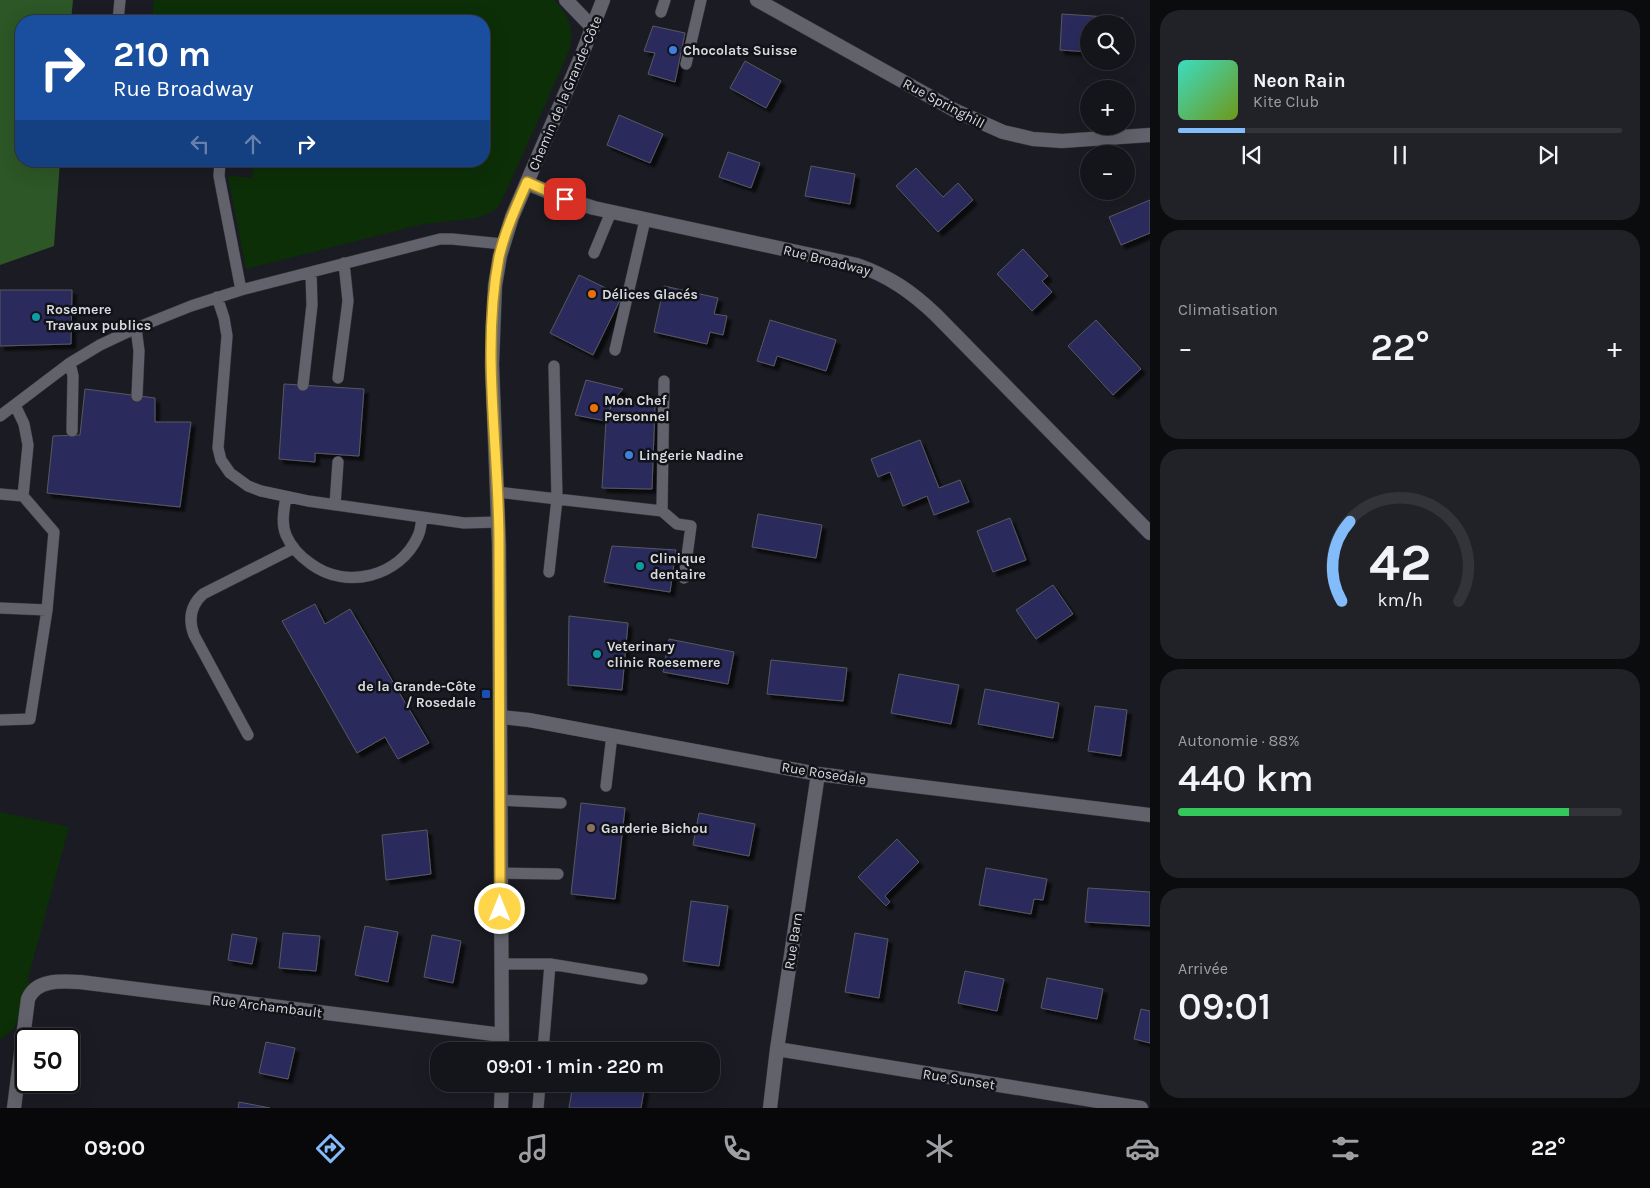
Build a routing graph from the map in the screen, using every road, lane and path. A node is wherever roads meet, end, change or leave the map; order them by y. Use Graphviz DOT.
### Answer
graph roads {
  1 [pos="120,0"];
  2 [pos="566,0"];
  3 [pos="603,0"];
  4 [pos="665,0"];
  5 [pos="701,0"];
  6 [pos="757,0"];
  7 [pos="661,12"];
  8 [pos="119,15"];
  9 [pos="593,28"];
  10 [pos="686,64"];
  11 [pos="1150,135"];
  12 [pos="220,167"];
  13 [pos="527,182"];
  14 [pos="611,212"];
  15 [pos="645,220"];
  16 [pos="503,244"];
  17 [pos="594,253"];
  18 [pos="344,264"];
  19 [pos="310,272"];
  20 [pos="241,290"];
  21 [pos="217,297"];
  22 [pos="136,328"];
  23 [pos="615,350"];
  24 [pos="70,362"];
  25 [pos="554,366"];
  26 [pos="338,378"];
  27 [pos="664,381"];
  28 [pos="304,385"];
  29 [pos="137,396"];
  30 [pos="15,405"];
  31 [pos="0,416"];
  32 [pos="72,431"];
  33 [pos="338,462"];
  34 [pos="497,492"];
  35 [pos="0,494"];
  36 [pos="23,496"];
  37 [pos="286,497"];
  38 [pos="556,499"];
  39 [pos="335,505"];
  40 [pos="662,511"];
  41 [pos="422,517"];
  42 [pos="499,522"];
  43 [pos="1150,533"];
  44 [pos="294,548"];
  45 [pos="549,572"];
  46 [pos="684,578"];
  47 [pos="0,608"];
  48 [pos="47,610"];
  49 [pos="500,717"];
  50 [pos="0,720"];
  51 [pos="248,735"];
  52 [pos="612,735"];
  53 [pos="818,774"];
  54 [pos="606,786"];
  55 [pos="500,800"];
  56 [pos="561,802"];
  57 [pos="1150,815"];
  58 [pos="500,873"];
  59 [pos="558,874"];
  60 [pos="501,964"];
  61 [pos="550,964"];
  62 [pos="642,979"];
  63 [pos="502,1035"];
  64 [pos="502,1042"];
  65 [pos="544,1042"];
  66 [pos="777,1049"];
  67 [pos="502,1092"];
  68 [pos="539,1092"];
  69 [pos="14,1108"];
  70 [pos="502,1108"];
  71 [pos="538,1108"];
  72 [pos="770,1108"];
  73 [pos="1141,1108"];
  1 -- 8 [label="lane"];
  2 -- 9 [label="street"];
  3 -- 9 [label="street, Chemin de la Grande-Côte"];
  4 -- 7 [label="lane"];
  5 -- 10 [label="lane"];
  6 -- 11 [label="street, Rue Springhill"];
  9 -- 13 [label="street, Chemin de la Grande-Côte"];
  12 -- 20 [label="lane"];
  13 -- 14 [label="street, Rue Broadway"];
  13 -- 16 [label="street, Chemin de la Grande-Côte"];
  14 -- 15 [label="street, Rue Broadway"];
  14 -- 17 [label="lane"];
  15 -- 23 [label="lane"];
  15 -- 43 [label="street, Rue Broadway"];
  16 -- 18 [label="lane"];
  16 -- 34 [label="street, Chemin de la Grande-Côte"];
  18 -- 19 [label="lane"];
  18 -- 26 [label="lane"];
  19 -- 20 [label="lane"];
  19 -- 28 [label="lane"];
  20 -- 21 [label="lane"];
  21 -- 22 [label="lane"];
  21 -- 37 [label="lane"];
  22 -- 24 [label="lane"];
  22 -- 29 [label="lane"];
  24 -- 30 [label="lane"];
  24 -- 32 [label="lane"];
  25 -- 38 [label="lane"];
  27 -- 40 [label="lane"];
  30 -- 31 [label="lane"];
  30 -- 36 [label="lane"];
  33 -- 39 [label="lane"];
  34 -- 38 [label="lane"];
  34 -- 42 [label="street, Chemin de la Grande-Côte"];
  35 -- 36 [label="lane"];
  36 -- 48 [label="lane"];
  37 -- 39 [label="lane"];
  37 -- 44 [label="lane"];
  38 -- 40 [label="lane"];
  38 -- 45 [label="lane"];
  39 -- 41 [label="lane"];
  40 -- 46 [label="lane"];
  41 -- 42 [label="lane"];
  41 -- 44 [label="lane"];
  42 -- 49 [label="street, Chemin de la Grande-Côte"];
  44 -- 51 [label="lane"];
  47 -- 48 [label="lane"];
  48 -- 50 [label="lane"];
  49 -- 52 [label="street, Rue Rosedale"];
  49 -- 55 [label="street, Chemin de la Grande-Côte"];
  52 -- 53 [label="street, Rue Rosedale"];
  52 -- 54 [label="lane"];
  53 -- 57 [label="street, Rue Rosedale"];
  53 -- 66 [label="street, Rue Barn"];
  55 -- 56 [label="lane"];
  55 -- 58 [label="street, Chemin de la Grande-Côte"];
  58 -- 59 [label="lane"];
  58 -- 60 [label="street, Chemin de la Grande-Côte"];
  60 -- 61 [label="lane"];
  60 -- 63 [label="street, Chemin de la Grande-Côte"];
  61 -- 62 [label="lane"];
  61 -- 65 [label="lane"];
  63 -- 64 [label="street, Chemin de la Grande-Côte"];
  63 -- 69 [label="street, Rue Archambault"];
  66 -- 72 [label="street, Rue Barn"];
  66 -- 73 [label="street, Rue Sunset"];
  67 -- 70 [label="street"];
  68 -- 71 [label="lane"];
}
